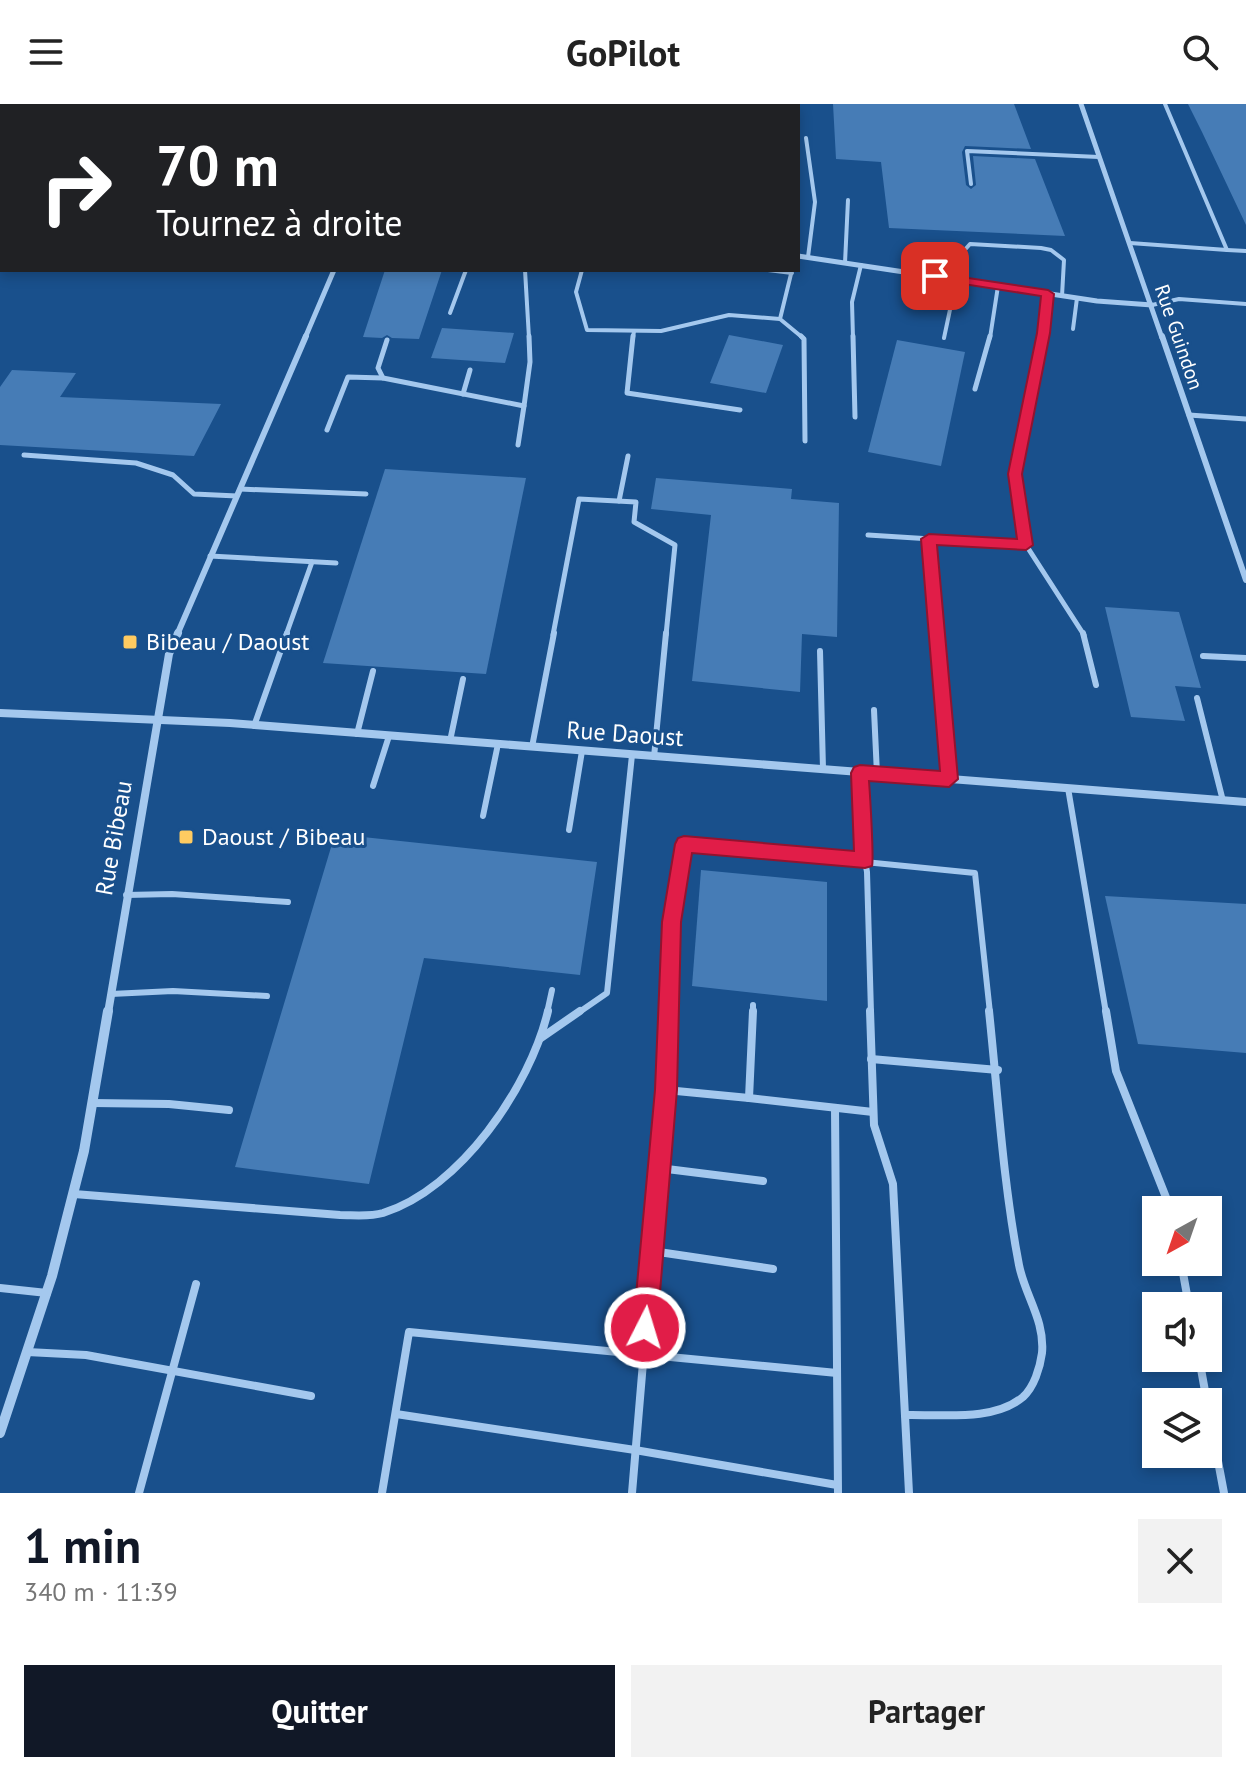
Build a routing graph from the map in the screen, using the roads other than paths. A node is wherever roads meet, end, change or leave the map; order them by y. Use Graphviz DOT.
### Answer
graph roads {
  1 [pos="1081,104"];
  2 [pos="1165,104"];
  3 [pos="806,138"];
  4 [pos="1099,157"];
  5 [pos="971,184"];
  6 [pos="848,200"];
  7 [pos="1130,243"];
  8 [pos="1227,250"];
  9 [pos="1246,251"];
  10 [pos="800,256"];
  11 [pos="808,257"];
  12 [pos="845,263"];
  13 [pos="861,265"];
  14 [pos="333,272"];
  15 [pos="465,272"];
  16 [pos="525,272"];
  17 [pos="581,272"];
  18 [pos="792,272"];
  19 [pos="914,273"];
  20 [pos="956,280"];
  21 [pos="998,286"];
  22 [pos="1048,294"];
  23 [pos="1062,296"];
  24 [pos="1077,298"];
  25 [pos="909,304"];
  26 [pos="1246,304"];
  27 [pos="1152,305"];
  28 [pos="450,313"];
  29 [pos="780,319"];
  30 [pos="1073,329"];
  31 [pos="634,331"];
  32 [pos="944,339"];
  33 [pos="387,340"];
  34 [pos="470,370"];
  35 [pos="383,378"];
  36 [pos="975,389"];
  37 [pos="463,394"];
  38 [pos="524,406"];
  39 [pos="740,410"];
  40 [pos="1189,415"];
  41 [pos="855,417"];
  42 [pos="1246,419"];
  43 [pos="327,430"];
  44 [pos="805,441"];
  45 [pos="518,445"];
  46 [pos="24,455"];
  47 [pos="628,456"];
  48 [pos="238,493"];
  49 [pos="366,494"];
  50 [pos="619,501"];
  51 [pos="868,535"];
  52 [pos="929,539"];
  53 [pos="1026,545"];
  54 [pos="210,556"];
  55 [pos="312,562"];
  56 [pos="336,563"];
  57 [pos="1246,580"];
  58 [pos="820,651"];
  59 [pos="1203,656"];
  60 [pos="1246,658"];
  61 [pos="373,671"];
  62 [pos="463,679"];
  63 [pos="1096,685"];
  64 [pos="1197,698"];
  65 [pos="874,710"];
  66 [pos="0,713"];
  67 [pos="157,721"];
  68 [pos="254,726"];
  69 [pos="357,734"];
  70 [pos="389,736"];
  71 [pos="450,741"];
  72 [pos="498,744"];
  73 [pos="532,747"];
  74 [pos="582,751"];
  75 [pos="632,755"];
  76 [pos="654,757"];
  77 [pos="823,769"];
  78 [pos="860,773"];
  79 [pos="877,774"];
  80 [pos="949,779"];
  81 [pos="373,786"];
  82 [pos="1068,788"];
  83 [pos="1223,801"];
  84 [pos="1246,802"];
  85 [pos="483,816"];
  86 [pos="569,830"];
  87 [pos="865,860"];
  88 [pos="126,895"];
  89 [pos="288,902"];
  90 [pos="552,990"];
  91 [pos="110,994"];
  92 [pos="267,996"];
  93 [pos="753,1005"];
  94 [pos="541,1038"];
  95 [pos="871,1059"];
  96 [pos="998,1070"];
  97 [pos="666,1090"];
  98 [pos="749,1098"];
  99 [pos="92,1103"];
  100 [pos="835,1108"];
  101 [pos="229,1110"];
  102 [pos="873,1112"];
  103 [pos="659,1168"];
  104 [pos="763,1181"];
  105 [pos="74,1194"];
  106 [pos="1165,1196"];
  107 [pos="652,1251"];
  108 [pos="773,1269"];
  109 [pos="196,1284"];
  110 [pos="0,1288"];
  111 [pos="47,1293"];
  112 [pos="27,1352"];
  113 [pos="643,1354"];
  114 [pos="172,1373"];
  115 [pos="837,1373"];
  116 [pos="311,1396"];
  117 [pos="396,1414"];
  118 [pos="905,1415"];
  119 [pos="0,1433"];
  120 [pos="635,1450"];
  121 [pos="1219,1468"];
  122 [pos="838,1489"];
  123 [pos="139,1493"];
  124 [pos="382,1493"];
  125 [pos="632,1493"];
  126 [pos="909,1493"];
  127 [pos="1224,1493"];
  1 -- 4 [label="street, Rue Guindon"];
  2 -- 8 [label="lane"];
  3 -- 11 [label="lane"];
  4 -- 5 [label="lane"];
  4 -- 7 [label="street, Rue Guindon"];
  6 -- 12 [label="lane"];
  7 -- 8 [label="lane"];
  7 -- 27 [label="street, Rue Guindon"];
  8 -- 9 [label="lane"];
  10 -- 11 [label="street"];
  11 -- 12 [label="street"];
  12 -- 13 [label="street"];
  13 -- 19 [label="street"];
  13 -- 41 [label="lane"];
  14 -- 48 [label="street, Rue Bibeau"];
  15 -- 28 [label="lane"];
  16 -- 38 [label="lane"];
  17 -- 31 [label="lane"];
  18 -- 29 [label="lane"];
  19 -- 20 [label="street"];
  19 -- 25 [label="lane"];
  20 -- 21 [label="street"];
  20 -- 23 [label="lane"];
  20 -- 32 [label="lane"];
  21 -- 22 [label="street"];
  21 -- 36 [label="lane"];
  22 -- 23 [label="street"];
  22 -- 53 [label="lane"];
  23 -- 24 [label="street"];
  24 -- 27 [label="street"];
  24 -- 30 [label="lane"];
  26 -- 27 [label="lane"];
  27 -- 40 [label="street, Rue Guindon"];
  29 -- 31 [label="lane"];
  29 -- 44 [label="lane"];
  31 -- 39 [label="lane"];
  33 -- 35 [label="lane"];
  34 -- 37 [label="lane"];
  35 -- 37 [label="lane"];
  35 -- 43 [label="lane"];
  37 -- 38 [label="lane"];
  38 -- 45 [label="lane"];
  40 -- 42 [label="lane"];
  40 -- 57 [label="street, Rue Guindon"];
  46 -- 48 [label="lane"];
  47 -- 50 [label="lane"];
  48 -- 49 [label="lane"];
  48 -- 54 [label="street, Rue Bibeau"];
  50 -- 73 [label="lane"];
  50 -- 76 [label="lane"];
  51 -- 52 [label="lane"];
  52 -- 53 [label="lane"];
  52 -- 80 [label="lane"];
  53 -- 63 [label="lane"];
  54 -- 55 [label="lane"];
  54 -- 67 [label="street, Rue Bibeau"];
  55 -- 56 [label="lane"];
  55 -- 68 [label="lane"];
  58 -- 77 [label="lane"];
  59 -- 60 [label="lane"];
  61 -- 69 [label="lane"];
  62 -- 71 [label="lane"];
  64 -- 83 [label="lane"];
  65 -- 79 [label="lane"];
  66 -- 67 [label="street, Rue Daoust"];
  67 -- 68 [label="street, Rue Daoust"];
  67 -- 88 [label="street, Rue Bibeau"];
  68 -- 69 [label="street, Rue Daoust"];
  69 -- 70 [label="street, Rue Daoust"];
  70 -- 71 [label="street, Rue Daoust"];
  70 -- 81 [label="lane"];
  71 -- 72 [label="street, Rue Daoust"];
  72 -- 73 [label="street, Rue Daoust"];
  72 -- 85 [label="lane"];
  73 -- 74 [label="street, Rue Daoust"];
  74 -- 75 [label="street, Rue Daoust"];
  74 -- 86 [label="lane"];
  75 -- 76 [label="street, Rue Daoust"];
  75 -- 94 [label="lane"];
  76 -- 77 [label="street, Rue Daoust"];
  77 -- 78 [label="street, Rue Daoust"];
  78 -- 79 [label="street, Rue Daoust"];
  78 -- 87 [label="lane"];
  79 -- 80 [label="street, Rue Daoust"];
  80 -- 82 [label="street, Rue Daoust"];
  82 -- 83 [label="street, Rue Daoust"];
  82 -- 106 [label="lane"];
  83 -- 84 [label="street, Rue Daoust"];
  87 -- 95 [label="lane"];
  87 -- 96 [label="lane"];
  87 -- 97 [label="lane"];
  88 -- 89 [label="lane"];
  88 -- 91 [label="street, Rue Bibeau"];
  90 -- 94 [label="lane"];
  91 -- 92 [label="lane"];
  91 -- 99 [label="street, Rue Bibeau"];
  93 -- 98 [label="lane"];
  94 -- 105 [label="lane"];
  95 -- 96 [label="lane"];
  95 -- 102 [label="lane"];
  96 -- 118 [label="lane"];
  97 -- 98 [label="lane"];
  97 -- 103 [label="lane"];
  98 -- 100 [label="lane"];
  99 -- 101 [label="lane"];
  99 -- 105 [label="street, Rue Bibeau"];
  100 -- 102 [label="lane"];
  100 -- 115 [label="lane"];
  102 -- 118 [label="lane"];
  103 -- 104 [label="lane"];
  103 -- 107 [label="lane"];
  105 -- 111 [label="street, Rue Bibeau"];
  107 -- 108 [label="lane"];
  107 -- 113 [label="lane"];
  109 -- 114 [label="lane"];
  110 -- 111 [label="lane"];
  111 -- 112 [label="street, Rue Bibeau"];
  112 -- 114 [label="lane"];
  112 -- 119 [label="street, Rue Bibeau"];
  113 -- 115 [label="lane"];
  113 -- 117 [label="lane"];
  113 -- 120 [label="lane"];
  114 -- 116 [label="lane"];
  114 -- 123 [label="lane"];
  115 -- 122 [label="lane"];
  117 -- 120 [label="lane"];
  117 -- 124 [label="lane"];
  118 -- 126 [label="lane"];
  120 -- 122 [label="lane"];
  120 -- 125 [label="lane"];
  121 -- 127 [label="lane"];
}
